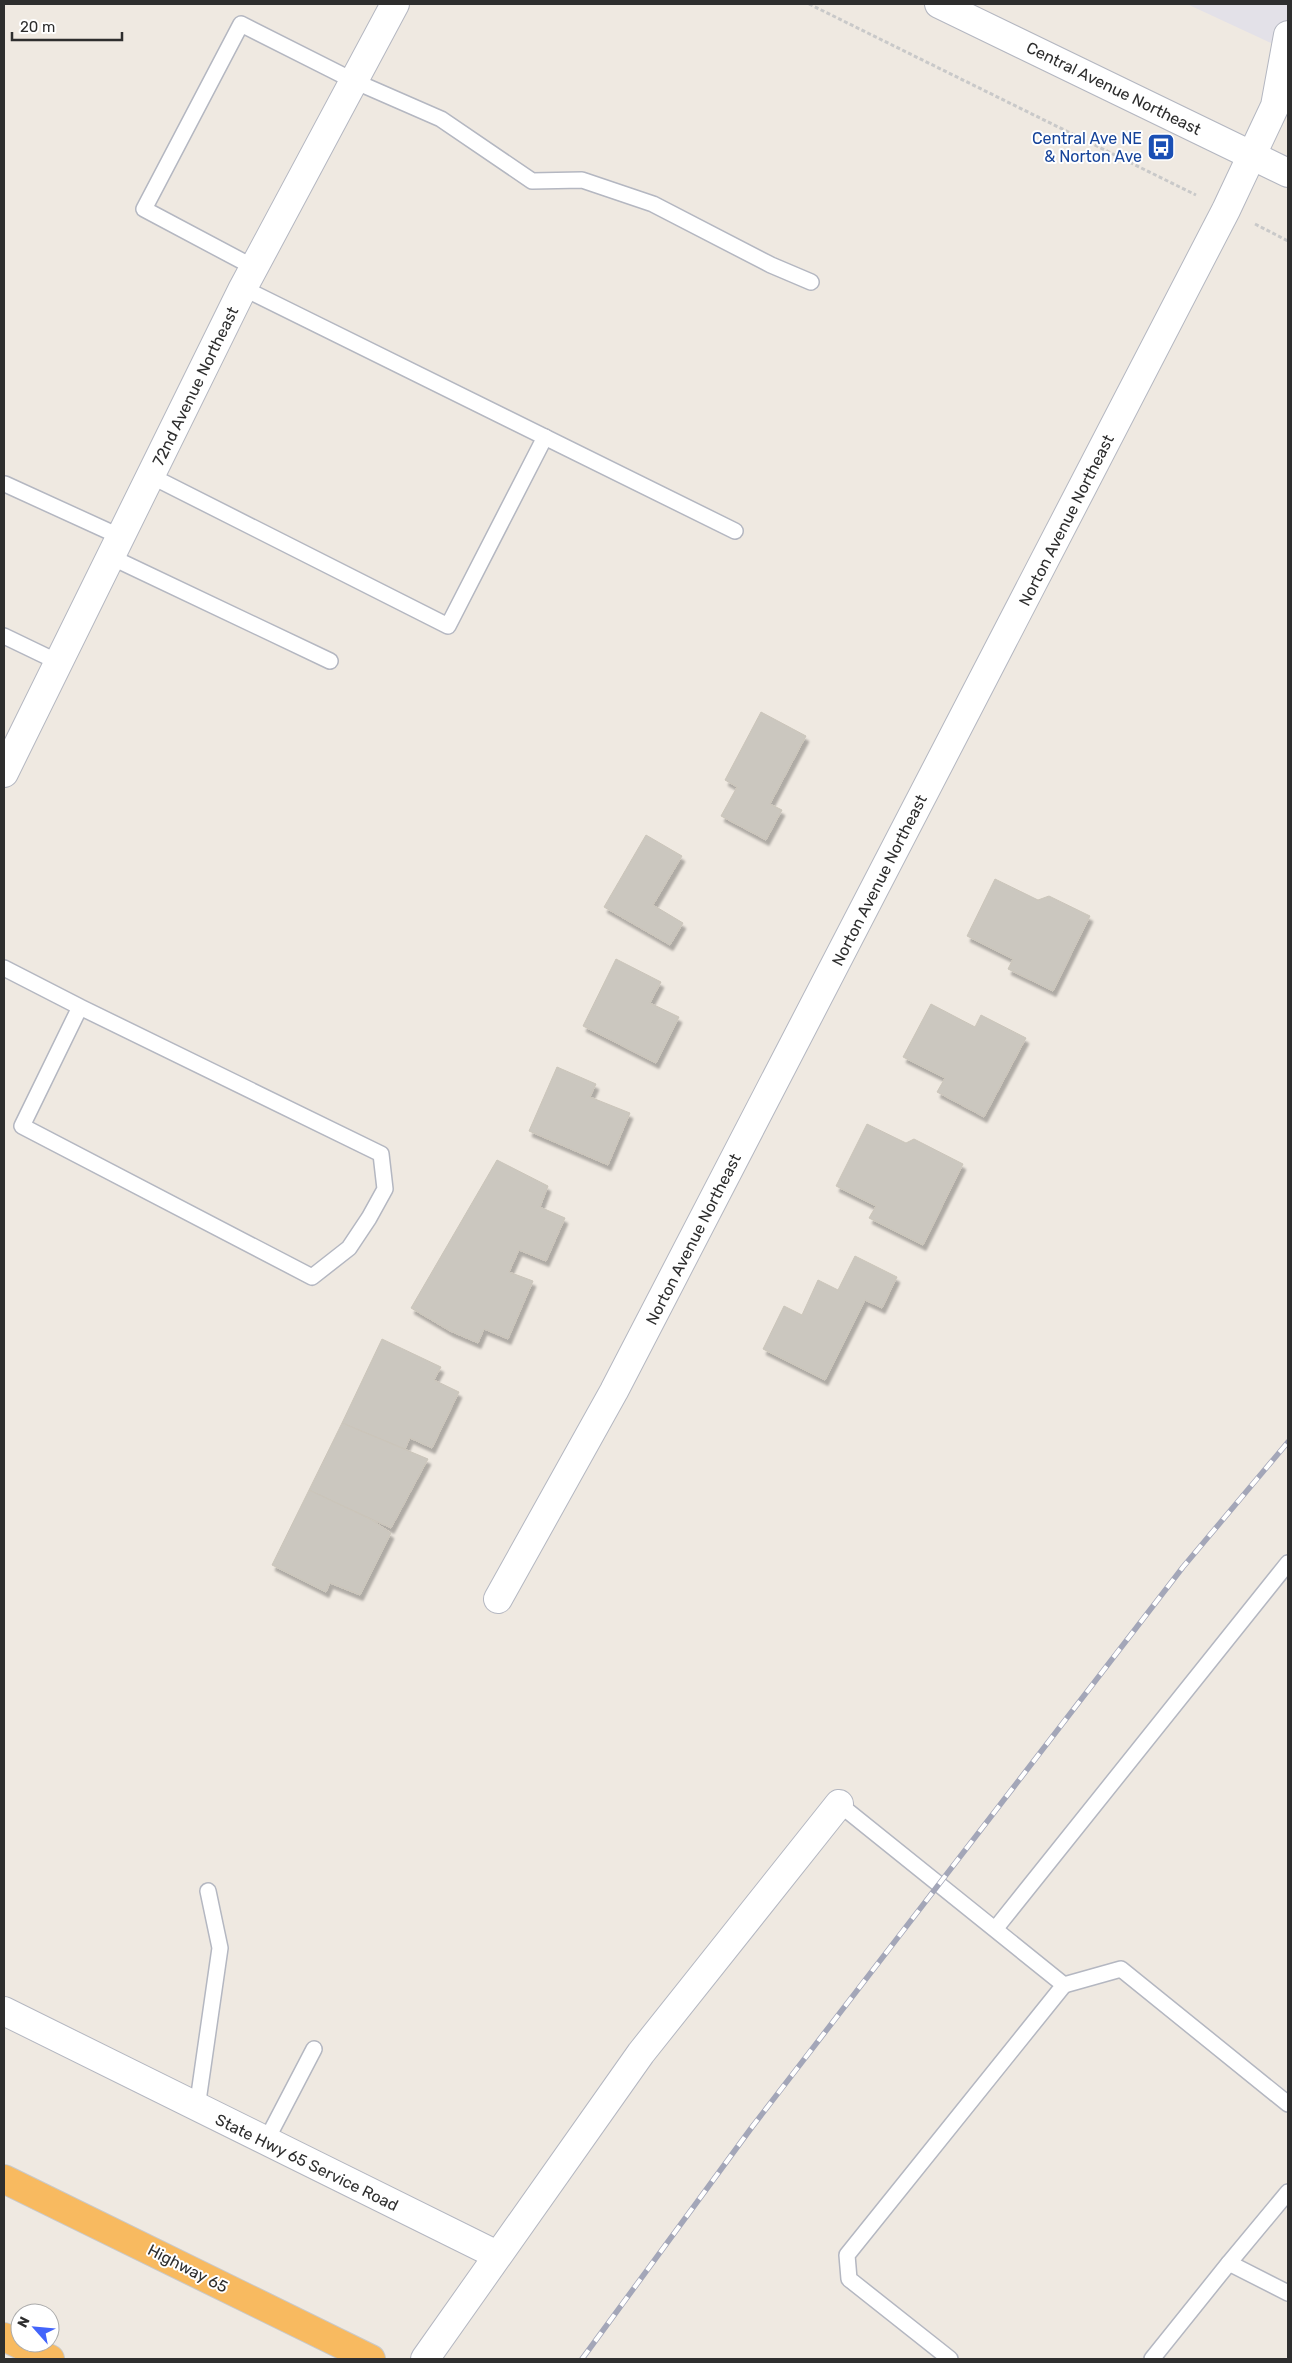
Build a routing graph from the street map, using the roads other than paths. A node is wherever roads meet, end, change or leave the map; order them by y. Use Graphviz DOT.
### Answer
graph roads {
  1 [pos="395,4"];
  2 [pos="939,4"];
  3 [pos="1288,35"];
  4 [pos="354,81"];
  5 [pos="1281,100"];
  6 [pos="1253,156"];
  7 [pos="1288,174"];
  8 [pos="249,278"];
  9 [pos="810,282"];
  10 [pos="545,437"];
  11 [pos="151,476"];
  12 [pos="4,484"];
  13 [pos="735,532"];
  14 [pos="116,547"];
  15 [pos="4,636"];
  16 [pos="330,661"];
  17 [pos="58,662"];
  18 [pos="4,773"];
  19 [pos="4,968"];
  20 [pos="80,1007"];
  21 [pos="1288,1563"];
  22 [pos="498,1599"];
  23 [pos="839,1804"];
  24 [pos="208,1891"];
  25 [pos="996,1928"];
  26 [pos="1064,1985"];
  27 [pos="4,2011"];
  28 [pos="314,2049"];
  29 [pos="1288,2104"];
  30 [pos="197,2108"];
  31 [pos="266,2141"];
  32 [pos="4,2179"];
  33 [pos="1288,2192"];
  34 [pos="497,2255"];
  35 [pos="1229,2262"];
  36 [pos="1288,2293"];
  37 [pos="4,2337"];
  38 [pos="50,2359"];
  39 [pos="371,2359"];
  40 [pos="425,2359"];
  41 [pos="950,2359"];
  42 [pos="1152,2359"];
  1 -- 4 [label="street, 72nd Avenue Northeast"];
  2 -- 6 [label="street, Central Avenue Northeast"];
  3 -- 5 [label="street, Norton Avenue Northeast"];
  4 -- 8 [label="street, 72nd Avenue Northeast"];
  4 -- 8 [label="lane"];
  4 -- 9 [label="lane"];
  5 -- 6 [label="street, Norton Avenue Northeast"];
  6 -- 7 [label="street, Central Avenue Northeast"];
  6 -- 22 [label="street, Norton Avenue Northeast"];
  8 -- 10 [label="lane"];
  8 -- 11 [label="street, 72nd Avenue Northeast"];
  10 -- 11 [label="lane"];
  10 -- 13 [label="lane"];
  11 -- 14 [label="street, 72nd Avenue Northeast"];
  12 -- 14 [label="lane"];
  14 -- 16 [label="lane"];
  14 -- 17 [label="street, 72nd Avenue Northeast"];
  15 -- 17 [label="lane"];
  17 -- 18 [label="street, 72nd Avenue Northeast"];
  19 -- 20 [label="lane"];
  20 -- 20 [label="lane"];
  21 -- 25 [label="lane"];
  23 -- 25 [label="lane"];
  23 -- 34 [label="street"];
  24 -- 30 [label="lane"];
  25 -- 26 [label="lane"];
  26 -- 29 [label="lane"];
  26 -- 41 [label="lane"];
  27 -- 30 [label="street, State Hwy 65 Service Road"];
  28 -- 31 [label="lane"];
  30 -- 31 [label="street, State Hwy 65 Service Road"];
  31 -- 34 [label="street, State Hwy 65 Service Road"];
  32 -- 39 [label="highway, Highway 65"];
  33 -- 35 [label="lane"];
  34 -- 40 [label="street"];
  35 -- 36 [label="lane"];
  35 -- 42 [label="lane"];
  37 -- 38 [label="highway"];
}
